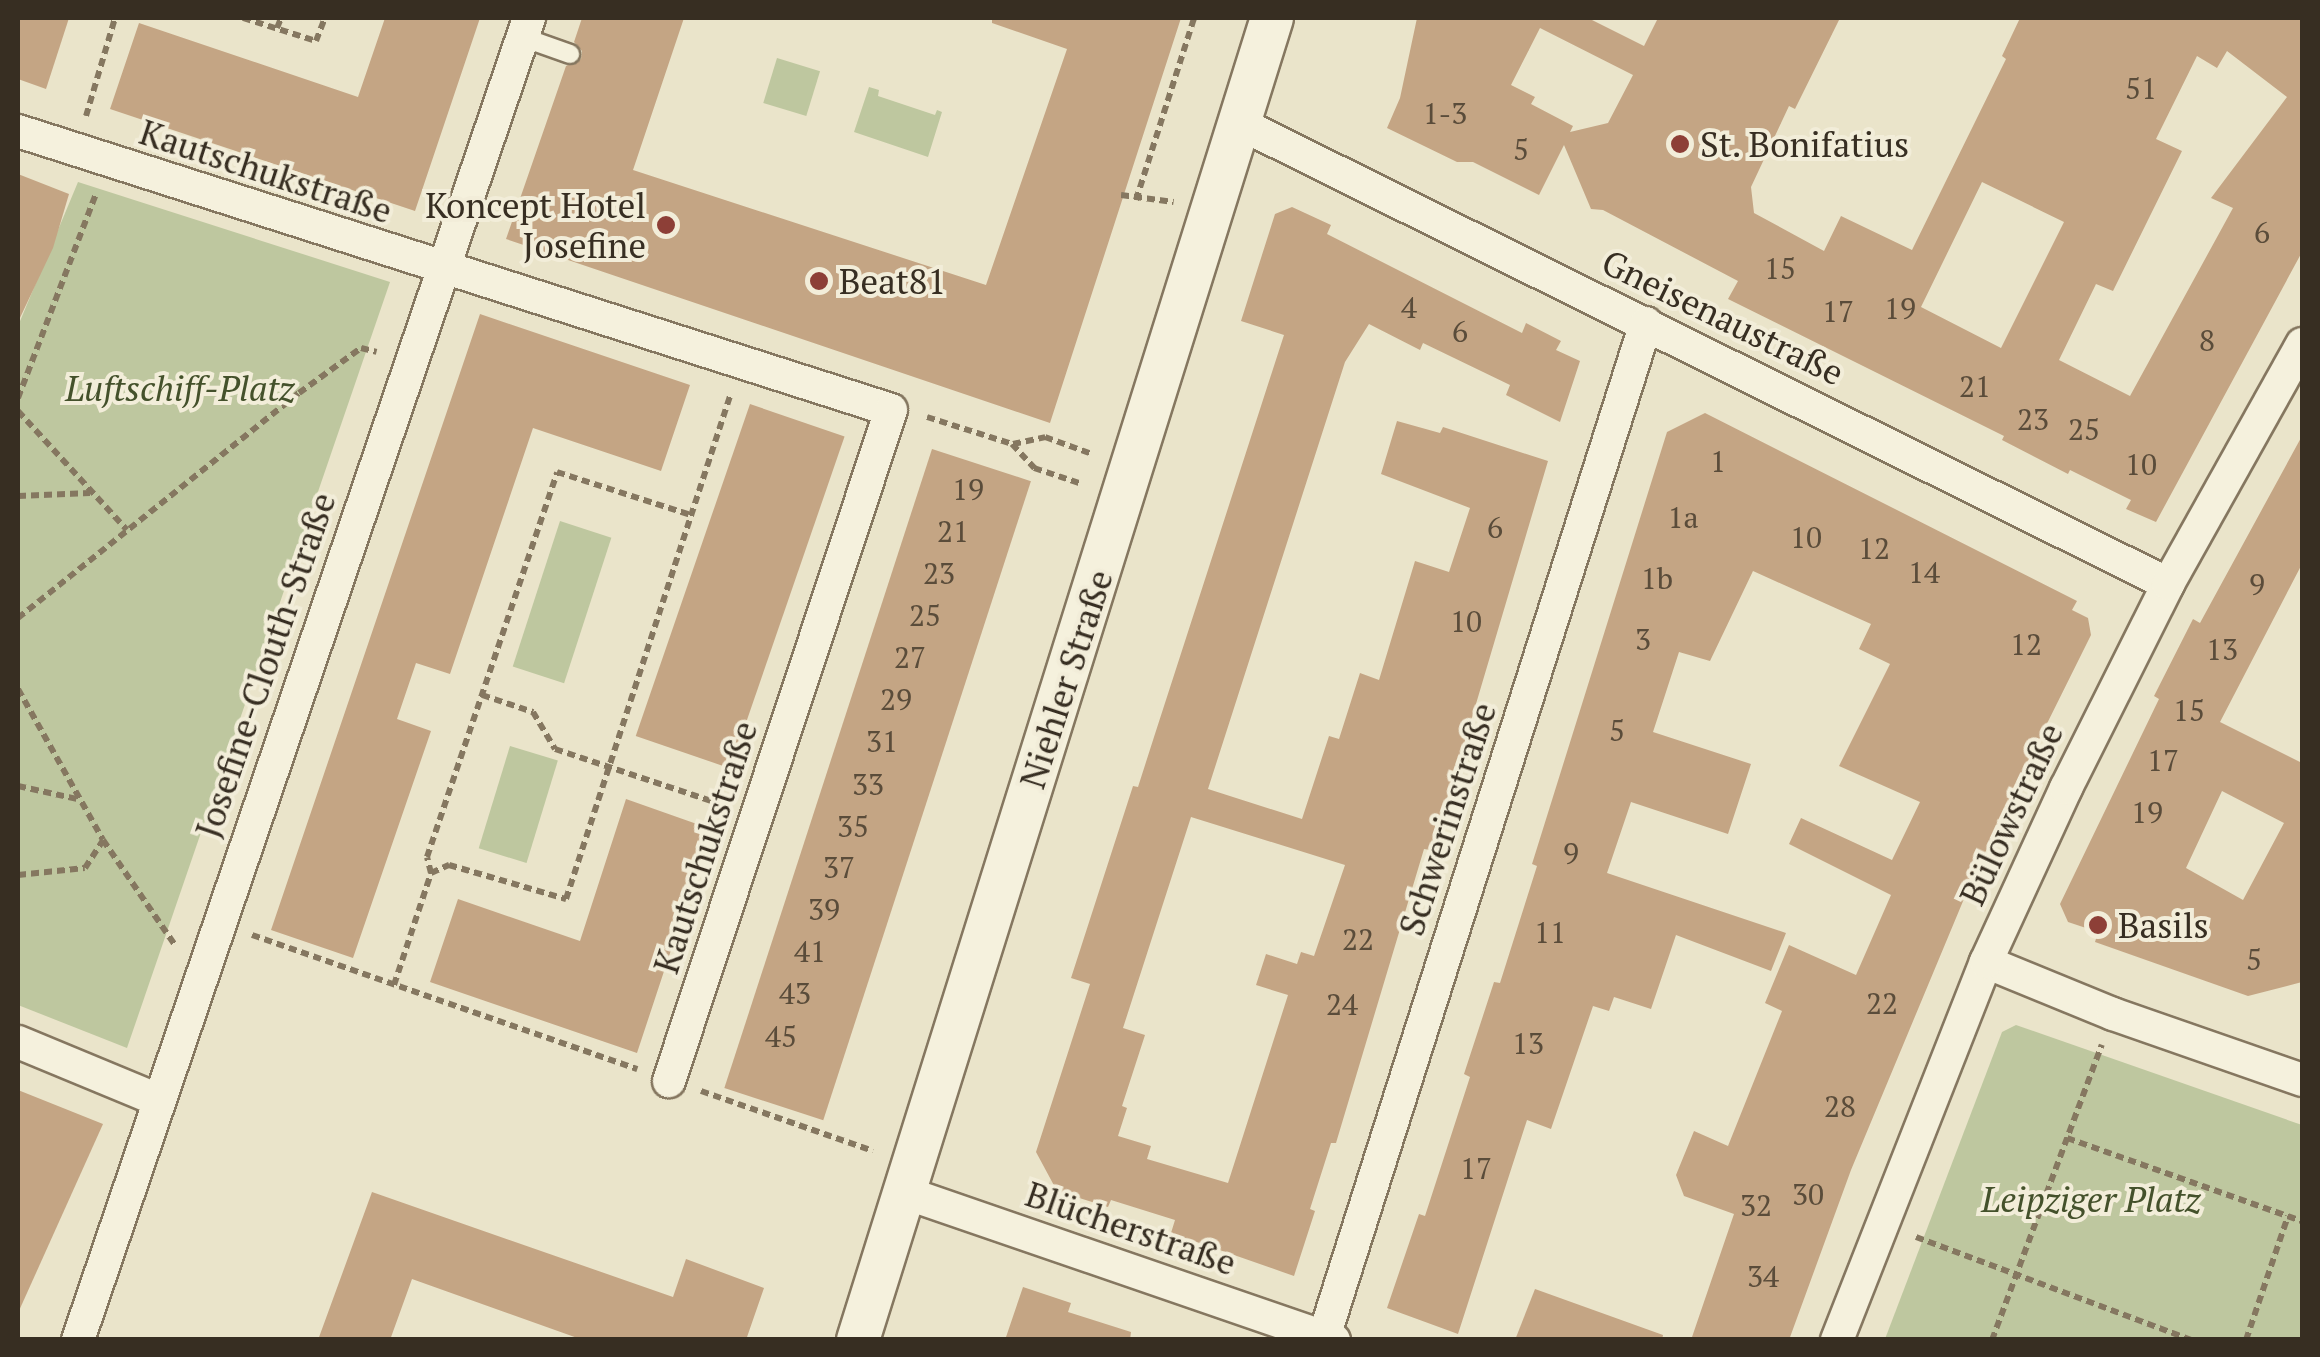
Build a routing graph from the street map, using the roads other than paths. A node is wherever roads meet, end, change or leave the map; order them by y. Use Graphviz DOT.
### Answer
graph roads {
  1 [pos="1272,18"];
  2 [pos="526,27"];
  3 [pos="570,54"];
  4 [pos="1242,124"];
  5 [pos="18,131"];
  6 [pos="446,270"];
  7 [pos="1646,322"];
  8 [pos="2302,344"];
  9 [pos="2168,584"];
  10 [pos="1986,962"];
  11 [pos="18,1042"];
  12 [pos="2302,1080"];
  13 [pos="670,1081"];
  14 [pos="158,1100"];
  15 [pos="908,1178"];
  16 [pos="1327,1338"];
  17 [pos="78,1340"];
  18 [pos="858,1340"];
  19 [pos="1836,1340"];
  1 -- 4 [label="street, Niehler Straße"];
  2 -- 3 [label="lane"];
  2 -- 6 [label="street, Josefine-Clouth-Straße"];
  4 -- 7 [label="street, Gneisenaustraße"];
  4 -- 15 [label="street, Niehler Straße"];
  5 -- 6 [label="street, Kautschukstraße"];
  6 -- 13 [label="street, Kautschukstraße"];
  6 -- 14 [label="street, Josefine-Clouth-Straße"];
  7 -- 9 [label="street, Gneisenaustraße"];
  7 -- 16 [label="street, Schwerinstraße"];
  8 -- 9 [label="street, Bülowstraße"];
  9 -- 10 [label="street, Bülowstraße"];
  10 -- 12 [label="street"];
  10 -- 19 [label="street, Bülowstraße"];
  11 -- 14 [label="street"];
  14 -- 17 [label="street, Josefine-Clouth-Straße"];
  15 -- 16 [label="street, Blücherstraße"];
  15 -- 18 [label="street, Niehler Straße"];
}
